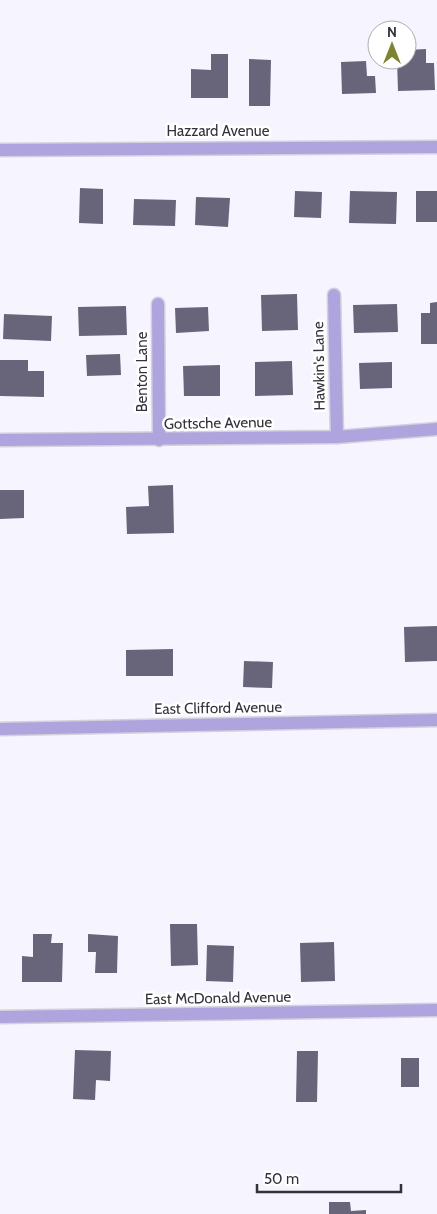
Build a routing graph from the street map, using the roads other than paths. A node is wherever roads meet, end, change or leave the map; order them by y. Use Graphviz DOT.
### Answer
graph roads {
  1 [pos="437,147"];
  2 [pos="0,150"];
  3 [pos="334,294"];
  4 [pos="158,304"];
  5 [pos="437,429"];
  6 [pos="337,437"];
  7 [pos="0,440"];
  8 [pos="159,440"];
  9 [pos="437,720"];
  10 [pos="0,729"];
  11 [pos="437,1010"];
  12 [pos="0,1018"];
  1 -- 2 [label="street, Hazzard Avenue"];
  3 -- 6 [label="street, Hawkin's Lane"];
  4 -- 8 [label="street, Benton Lane"];
  5 -- 6 [label="street, Gottsche Avenue"];
  6 -- 8 [label="street, Gottsche Avenue"];
  7 -- 8 [label="street, Gottsche Avenue"];
  9 -- 10 [label="street, East Clifford Avenue"];
  11 -- 12 [label="street, East McDonald Avenue"];
}
